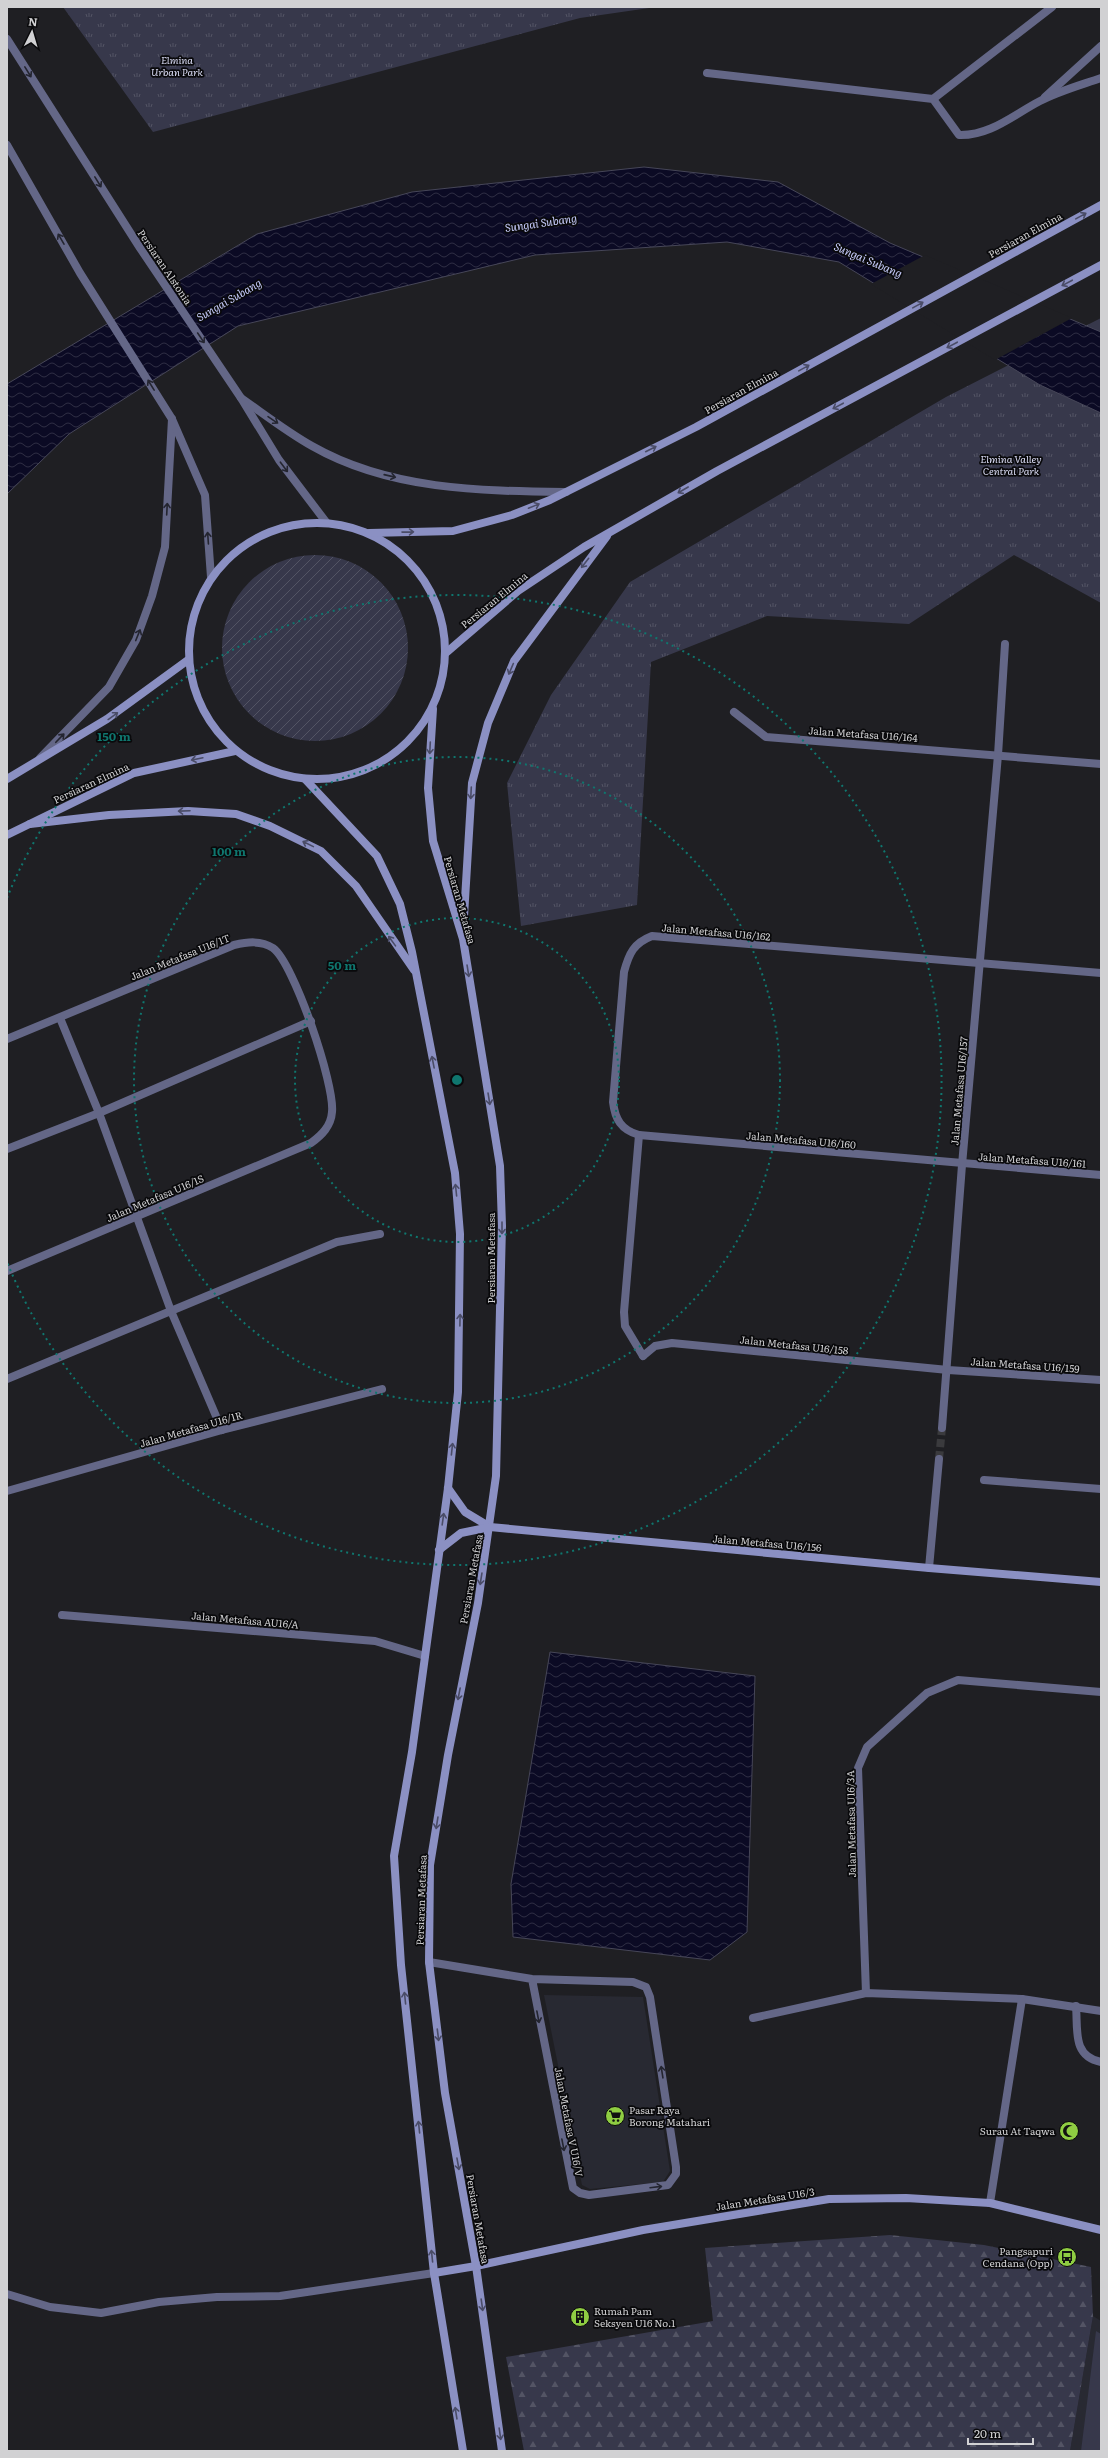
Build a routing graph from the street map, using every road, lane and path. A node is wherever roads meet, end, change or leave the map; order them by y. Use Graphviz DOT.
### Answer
graph roads {
  1 [pos="1052,7"];
  2 [pos="7,39"];
  3 [pos="1101,46"];
  4 [pos="707,73"];
  5 [pos="1101,78"];
  6 [pos="932,99"];
  7 [pos="1041,101"];
  8 [pos="7,145"];
  9 [pos="1101,205"];
  10 [pos="1101,265"];
  11 [pos="241,398"];
  12 [pos="172,418"];
  13 [pos="566,492"];
  14 [pos="326,522"];
  15 [pos="610,532"];
  16 [pos="369,533"];
  17 [pos="211,577"];
  18 [pos="1005,644"];
  19 [pos="447,652"];
  20 [pos="188,660"];
  21 [pos="433,709"];
  22 [pos="734,712"];
  23 [pos="235,751"];
  24 [pos="998,755"];
  25 [pos="1101,764"];
  26 [pos="33,765"];
  27 [pos="7,779"];
  28 [pos="305,779"];
  29 [pos="30,824"];
  30 [pos="7,835"];
  31 [pos="463,940"];
  32 [pos="979,964"];
  33 [pos="415,972"];
  34 [pos="1101,973"];
  35 [pos="60,1018"];
  36 [pos="311,1021"];
  37 [pos="7,1039"];
  38 [pos="98,1113"];
  39 [pos="639,1136"];
  40 [pos="311,1143"];
  41 [pos="7,1149"];
  42 [pos="962,1164"];
  43 [pos="1101,1175"];
  44 [pos="138,1216"];
  45 [pos="380,1234"];
  46 [pos="7,1271"];
  47 [pos="171,1312"];
  48 [pos="948,1370"];
  49 [pos="7,1379"];
  50 [pos="1101,1380"];
  51 [pos="382,1389"];
  52 [pos="942,1428"];
  53 [pos="222,1430"];
  54 [pos="939,1459"];
  55 [pos="984,1480"];
  56 [pos="448,1488"];
  57 [pos="1101,1489"];
  58 [pos="7,1491"];
  59 [pos="490,1527"];
  60 [pos="439,1550"];
  61 [pos="929,1568"];
  62 [pos="1101,1582"];
  63 [pos="62,1615"];
  64 [pos="425,1656"];
  65 [pos="1101,1692"];
  66 [pos="429,1962"];
  67 [pos="532,1979"];
  68 [pos="866,1993"];
  69 [pos="1022,1999"];
  70 [pos="1076,2006"];
  71 [pos="1101,2011"];
  72 [pos="753,2018"];
  73 [pos="1101,2062"];
  74 [pos="990,2203"];
  75 [pos="1101,2230"];
  76 [pos="476,2266"];
  77 [pos="434,2273"];
  78 [pos="7,2294"];
  79 [pos="463,2451"];
  80 [pos="502,2451"];
  1 -- 6 [label="street"];
  2 -- 11 [label="street, Persiaran Alstonia, one-way"];
  3 -- 7 [label="street"];
  4 -- 6 [label="street"];
  5 -- 7 [label="street"];
  6 -- 7 [label="street"];
  12 -- 8 [label="street, one-way"];
  13 -- 9 [label="main road, Persiaran Elmina, one-way"];
  10 -- 15 [label="main road, Persiaran Elmina, one-way"];
  11 -- 13 [label="street, one-way"];
  11 -- 14 [label="street, Persiaran Alstonia, one-way"];
  17 -- 12 [label="street, one-way"];
  26 -- 12 [label="street, one-way"];
  16 -- 13 [label="main road, Persiaran Elmina, one-way"];
  14 -- 16 [label="main road"];
  14 -- 17 [label="main road"];
  15 -- 19 [label="main road, Persiaran Elmina"];
  15 -- 31 [label="main road, one-way"];
  16 -- 19 [label="main road"];
  17 -- 20 [label="main road"];
  18 -- 24 [label="street, Jalan Metafasa U16/157"];
  19 -- 21 [label="main road"];
  20 -- 23 [label="main road"];
  26 -- 20 [label="main road, one-way"];
  21 -- 28 [label="main road"];
  21 -- 31 [label="main road, Persiaran Metafasa, one-way"];
  22 -- 24 [label="street, Jalan Metafasa U16/164"];
  23 -- 28 [label="main road"];
  23 -- 29 [label="main road, Persiaran Elmina, one-way"];
  24 -- 25 [label="street, Jalan Metafasa U16/164"];
  24 -- 32 [label="street, Jalan Metafasa U16/157"];
  26 -- 27 [label="main road"];
  28 -- 33 [label="main road, Persiaran Metafasa"];
  29 -- 30 [label="main road, Persiaran Elmina"];
  33 -- 29 [label="main road, one-way"];
  31 -- 59 [label="main road, Persiaran Metafasa, one-way"];
  32 -- 34 [label="street, Jalan Metafasa U16/162"];
  32 -- 39 [label="street, Jalan Metafasa U16/162"];
  32 -- 42 [label="street, Jalan Metafasa U16/157"];
  56 -- 33 [label="main road, Persiaran Metafasa, one-way"];
  35 -- 36 [label="street, Jalan Metafasa U16/1T"];
  35 -- 37 [label="street, Jalan Metafasa U16/1T"];
  35 -- 38 [label="street"];
  36 -- 38 [label="street"];
  36 -- 40 [label="street, Jalan Metafasa U16/1T"];
  38 -- 41 [label="street"];
  38 -- 44 [label="street"];
  39 -- 42 [label="street, Jalan Metafasa U16/160"];
  39 -- 48 [label="street, Jalan Metafasa U16/158"];
  40 -- 44 [label="street, Jalan Metafasa U16/1S"];
  42 -- 43 [label="street, Jalan Metafasa U16/161"];
  42 -- 48 [label="street, Jalan Metafasa U16/157"];
  44 -- 46 [label="street, Jalan Metafasa U16/1S"];
  44 -- 47 [label="street"];
  45 -- 47 [label="street"];
  47 -- 49 [label="street"];
  47 -- 53 [label="street"];
  48 -- 50 [label="street, Jalan Metafasa U16/159"];
  48 -- 52 [label="street, Jalan Metafasa U16/157"];
  51 -- 53 [label="street, Jalan Metafasa U16/1R"];
  53 -- 58 [label="street, Jalan Metafasa U16/1R"];
  54 -- 61 [label="street"];
  55 -- 57 [label="street"];
  56 -- 59 [label="main road, Jalan Metafasa U16/156"];
  60 -- 56 [label="main road, Persiaran Metafasa, one-way"];
  59 -- 60 [label="main road"];
  59 -- 61 [label="main road, Jalan Metafasa U16/156"];
  59 -- 66 [label="main road, Persiaran Metafasa, one-way"];
  60 -- 64 [label="main road, Persiaran Metafasa"];
  61 -- 62 [label="main road, Jalan Metafasa U16/156"];
  63 -- 64 [label="street, Jalan Metafasa AU16/A"];
  77 -- 64 [label="main road, Persiaran Metafasa, one-way"];
  65 -- 68 [label="street, Jalan Metafasa U16/3A"];
  66 -- 67 [label="street, Jalan Metafasa V U16/V"];
  66 -- 76 [label="main road, Persiaran Metafasa, one-way"];
  67 -- 67 [label="street, Jalan Metafasa V U16/V, one-way"];
  68 -- 69 [label="street"];
  68 -- 72 [label="street"];
  69 -- 70 [label="street"];
  69 -- 74 [label="street"];
  70 -- 71 [label="street"];
  70 -- 73 [label="street"];
  74 -- 75 [label="main road, Jalan Metafasa U16/3"];
  74 -- 76 [label="main road, Jalan Metafasa U16/3"];
  76 -- 77 [label="main road, Jalan Metafasa U16/3"];
  76 -- 80 [label="main road, Persiaran Metafasa, one-way"];
  77 -- 78 [label="street"];
  79 -- 77 [label="main road, Persiaran Metafasa, one-way"];
}
